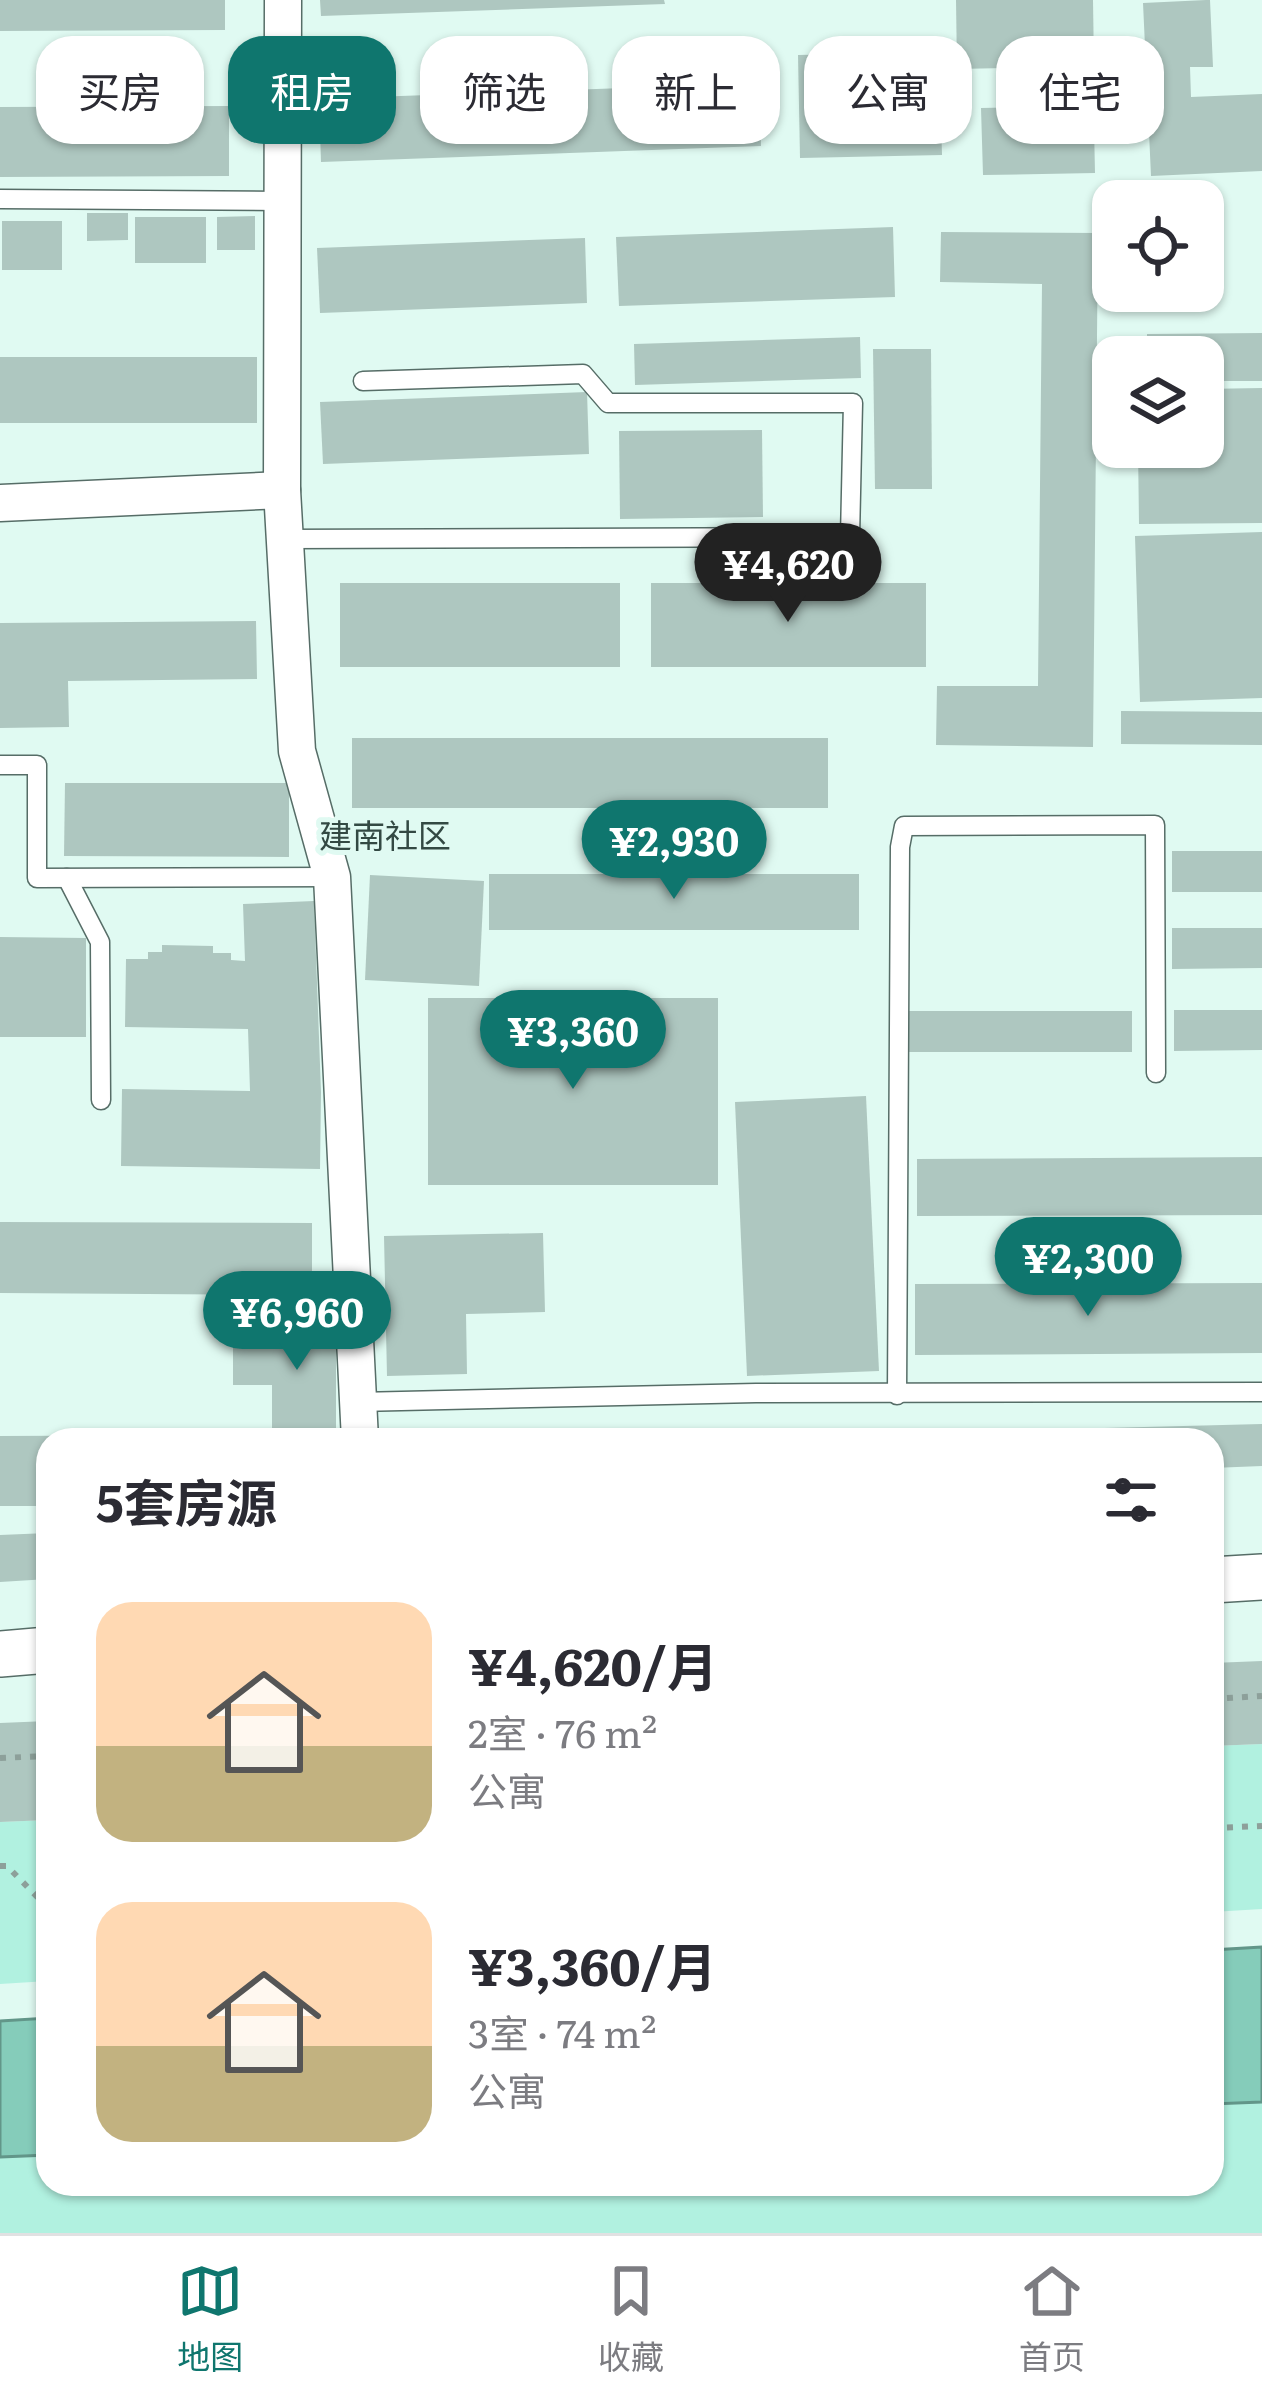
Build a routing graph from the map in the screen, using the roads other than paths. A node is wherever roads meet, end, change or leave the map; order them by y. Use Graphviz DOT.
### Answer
graph roads {
  1 [pos="283,0"];
  2 [pos="0,200"];
  3 [pos="283,201"];
  4 [pos="363,381"];
  5 [pos="282,490"];
  6 [pos="0,502"];
  7 [pos="285,539"];
  8 [pos="0,764"];
  9 [pos="332,877"];
  10 [pos="67,878"];
  11 [pos="1156,1073"];
  12 [pos="101,1100"];
  13 [pos="1262,1392"];
  14 [pos="897,1395"];
  15 [pos="358,1402"];
  16 [pos="359,1428"];
  17 [pos="1262,1577"];
  18 [pos="1224,1579"];
  19 [pos="36,1651"];
  20 [pos="0,1654"];
  1 -- 3 [label="street"];
  2 -- 3 [label="lane"];
  3 -- 5 [label="street"];
  4 -- 7 [label="lane"];
  5 -- 6 [label="street"];
  5 -- 7 [label="street"];
  7 -- 9 [label="street"];
  8 -- 10 [label="lane"];
  9 -- 10 [label="lane"];
  9 -- 15 [label="street"];
  10 -- 12 [label="lane"];
  11 -- 14 [label="lane"];
  13 -- 14 [label="lane"];
  14 -- 15 [label="lane"];
  15 -- 16 [label="street"];
  17 -- 18 [label="street"];
  19 -- 20 [label="street"];
}
